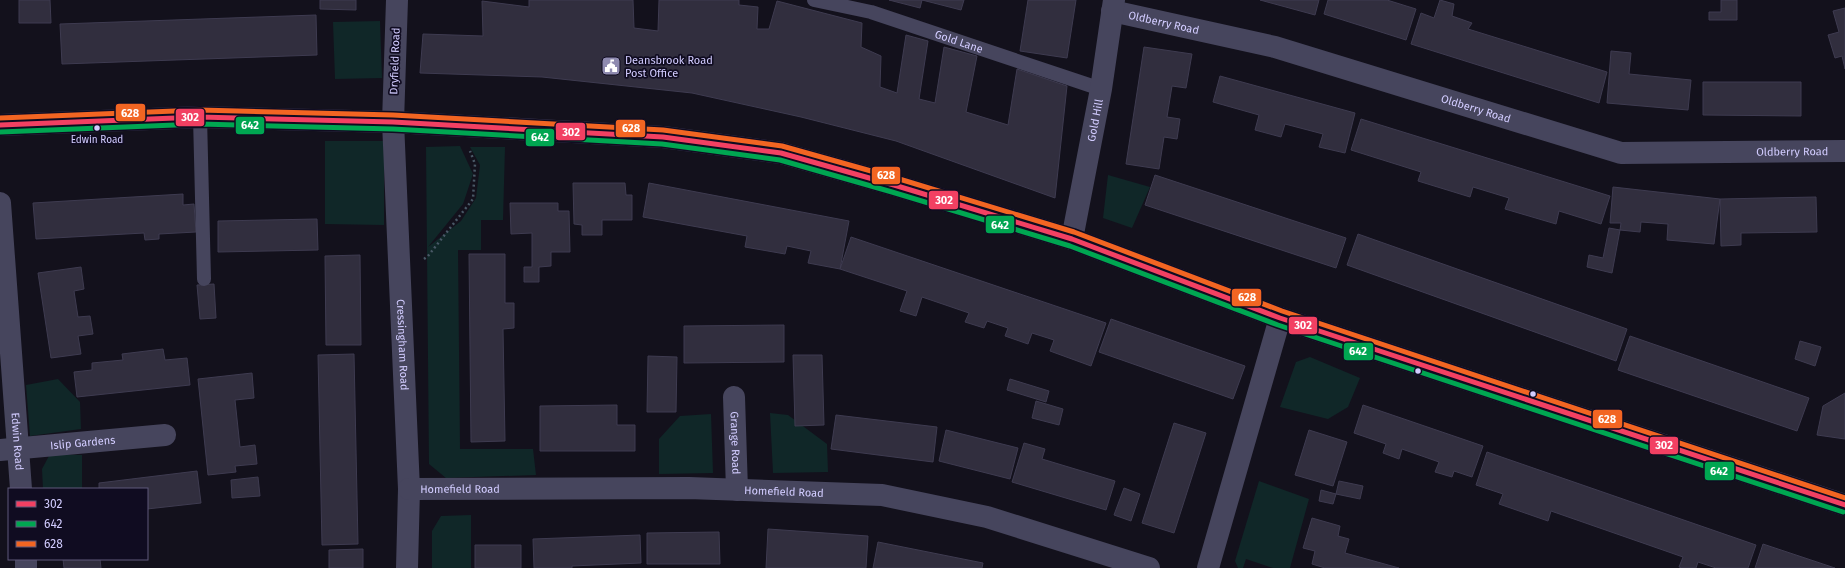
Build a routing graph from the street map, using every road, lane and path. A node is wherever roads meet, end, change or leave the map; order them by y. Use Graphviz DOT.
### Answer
graph roads {
  1 [pos="397,0"];
  2 [pos="814,0"];
  3 [pos="1113,5"];
  4 [pos="1101,89"];
  5 [pos="200,117"];
  6 [pos="393,122"];
  7 [pos="0,125"];
  8 [pos="460,126"];
  9 [pos="1845,151"];
  10 [pos="0,203"];
  11 [pos="1072,239"];
  12 [pos="400,276"];
  13 [pos="204,279"];
  14 [pos="1280,318"];
  15 [pos="734,397"];
  16 [pos="165,435"];
  17 [pos="9,450"];
  18 [pos="21,488"];
  19 [pos="409,489"];
  20 [pos="737,490"];
  21 [pos="1845,505"];
  22 [pos="407,568"];
  23 [pos="1149,568"];
  24 [pos="1208,568"];
  1 -- 6 [label="street, Dryfield Road"];
  2 -- 4 [label="lane, Gold Lane"];
  3 -- 4 [label="street, Gold Hill"];
  3 -- 9 [label="street, Oldberry Road"];
  4 -- 11 [label="street, Gold Hill"];
  5 -- 6 [label="street"];
  5 -- 7 [label="street"];
  5 -- 13 [label="lane"];
  6 -- 8 [label="street"];
  6 -- 12 [label="street, Cressingham Road"];
  8 -- 11 [label="street"];
  8 -- 12 [label="path"];
  10 -- 17 [label="street, Edwin Road"];
  11 -- 14 [label="street"];
  12 -- 19 [label="street, Cressingham Road"];
  14 -- 21 [label="street"];
  14 -- 24 [label="street"];
  15 -- 20 [label="street, Grange Road"];
  16 -- 17 [label="street, Islip Gardens"];
  17 -- 18 [label="street, Edwin Road"];
  19 -- 20 [label="street, Homefield Road"];
  19 -- 22 [label="street, Cressingham Road"];
  20 -- 23 [label="street, Homefield Road"];
}
